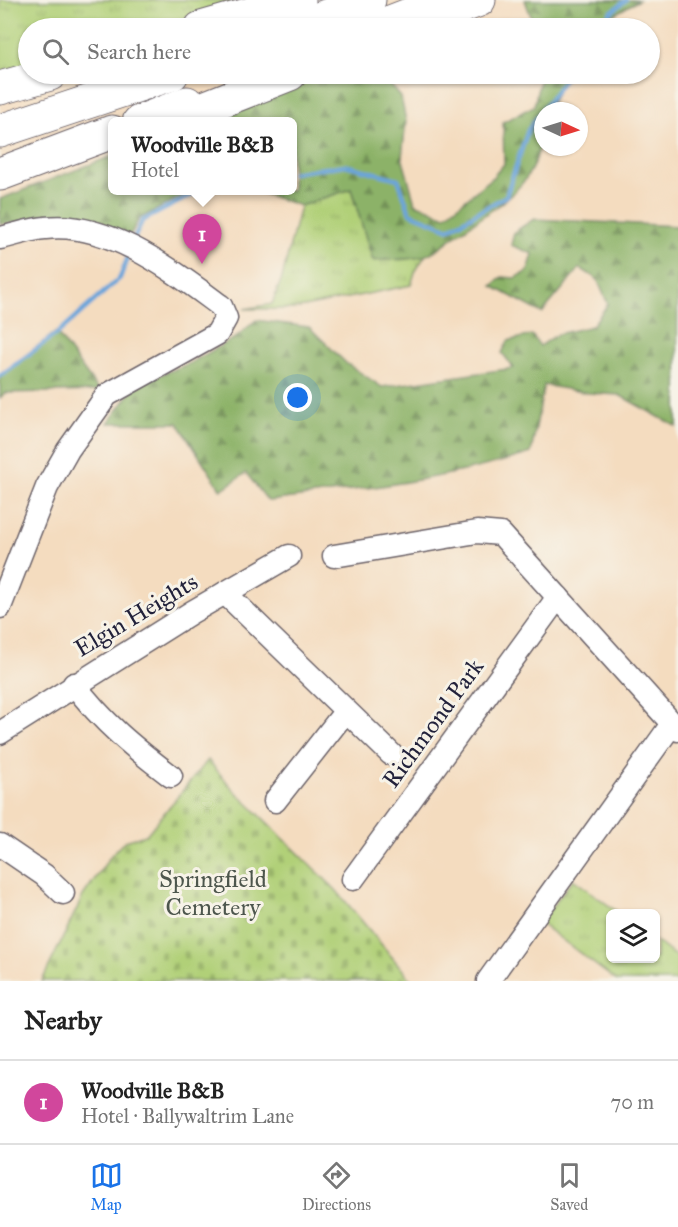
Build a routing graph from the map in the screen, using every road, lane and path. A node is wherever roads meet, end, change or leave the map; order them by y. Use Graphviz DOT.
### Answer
graph roads {
  1 [pos="298,0"];
  2 [pos="369,0"];
  3 [pos="448,0"];
  4 [pos="479,0"];
  5 [pos="236,18"];
  6 [pos="321,18"];
  7 [pos="401,18"];
  8 [pos="432,18"];
  9 [pos="18,83"];
  10 [pos="142,84"];
  11 [pos="236,84"];
  12 [pos="265,84"];
  13 [pos="0,88"];
  14 [pos="152,117"];
  15 [pos="181,117"];
  16 [pos="0,131"];
  17 [pos="96,141"];
  18 [pos="0,174"];
  19 [pos="0,238"];
  20 [pos="289,556"];
  21 [pos="334,556"];
  22 [pos="225,593"];
  23 [pos="558,597"];
  24 [pos="0,607"];
  25 [pos="74,684"];
  26 [pos="345,712"];
  27 [pos="675,727"];
  28 [pos="0,733"];
  29 [pos="391,754"];
  30 [pos="171,776"];
  31 [pos="275,801"];
  32 [pos="0,845"];
  33 [pos="353,879"];
  34 [pos="63,893"];
  35 [pos="488,981"];
  1 -- 5 [label="highway"];
  2 -- 6 [label="highway"];
  3 -- 7 [label="highway"];
  4 -- 8 [label="highway"];
  9 -- 13 [label="highway"];
  10 -- 16 [label="highway"];
  11 -- 14 [label="highway"];
  12 -- 15 [label="highway"];
  17 -- 18 [label="highway"];
  19 -- 24 [label="street"];
  20 -- 22 [label="street, Elgin Heights"];
  21 -- 23 [label="street"];
  22 -- 25 [label="street, Elgin Heights"];
  22 -- 26 [label="street, Elgin Heights"];
  23 -- 27 [label="street"];
  23 -- 33 [label="street, Richmond Park"];
  25 -- 28 [label="street, Elgin Heights"];
  25 -- 30 [label="street, Elgin Heights"];
  26 -- 29 [label="street, Elgin Heights"];
  26 -- 31 [label="street"];
  27 -- 35 [label="street"];
  32 -- 34 [label="street"];
}
